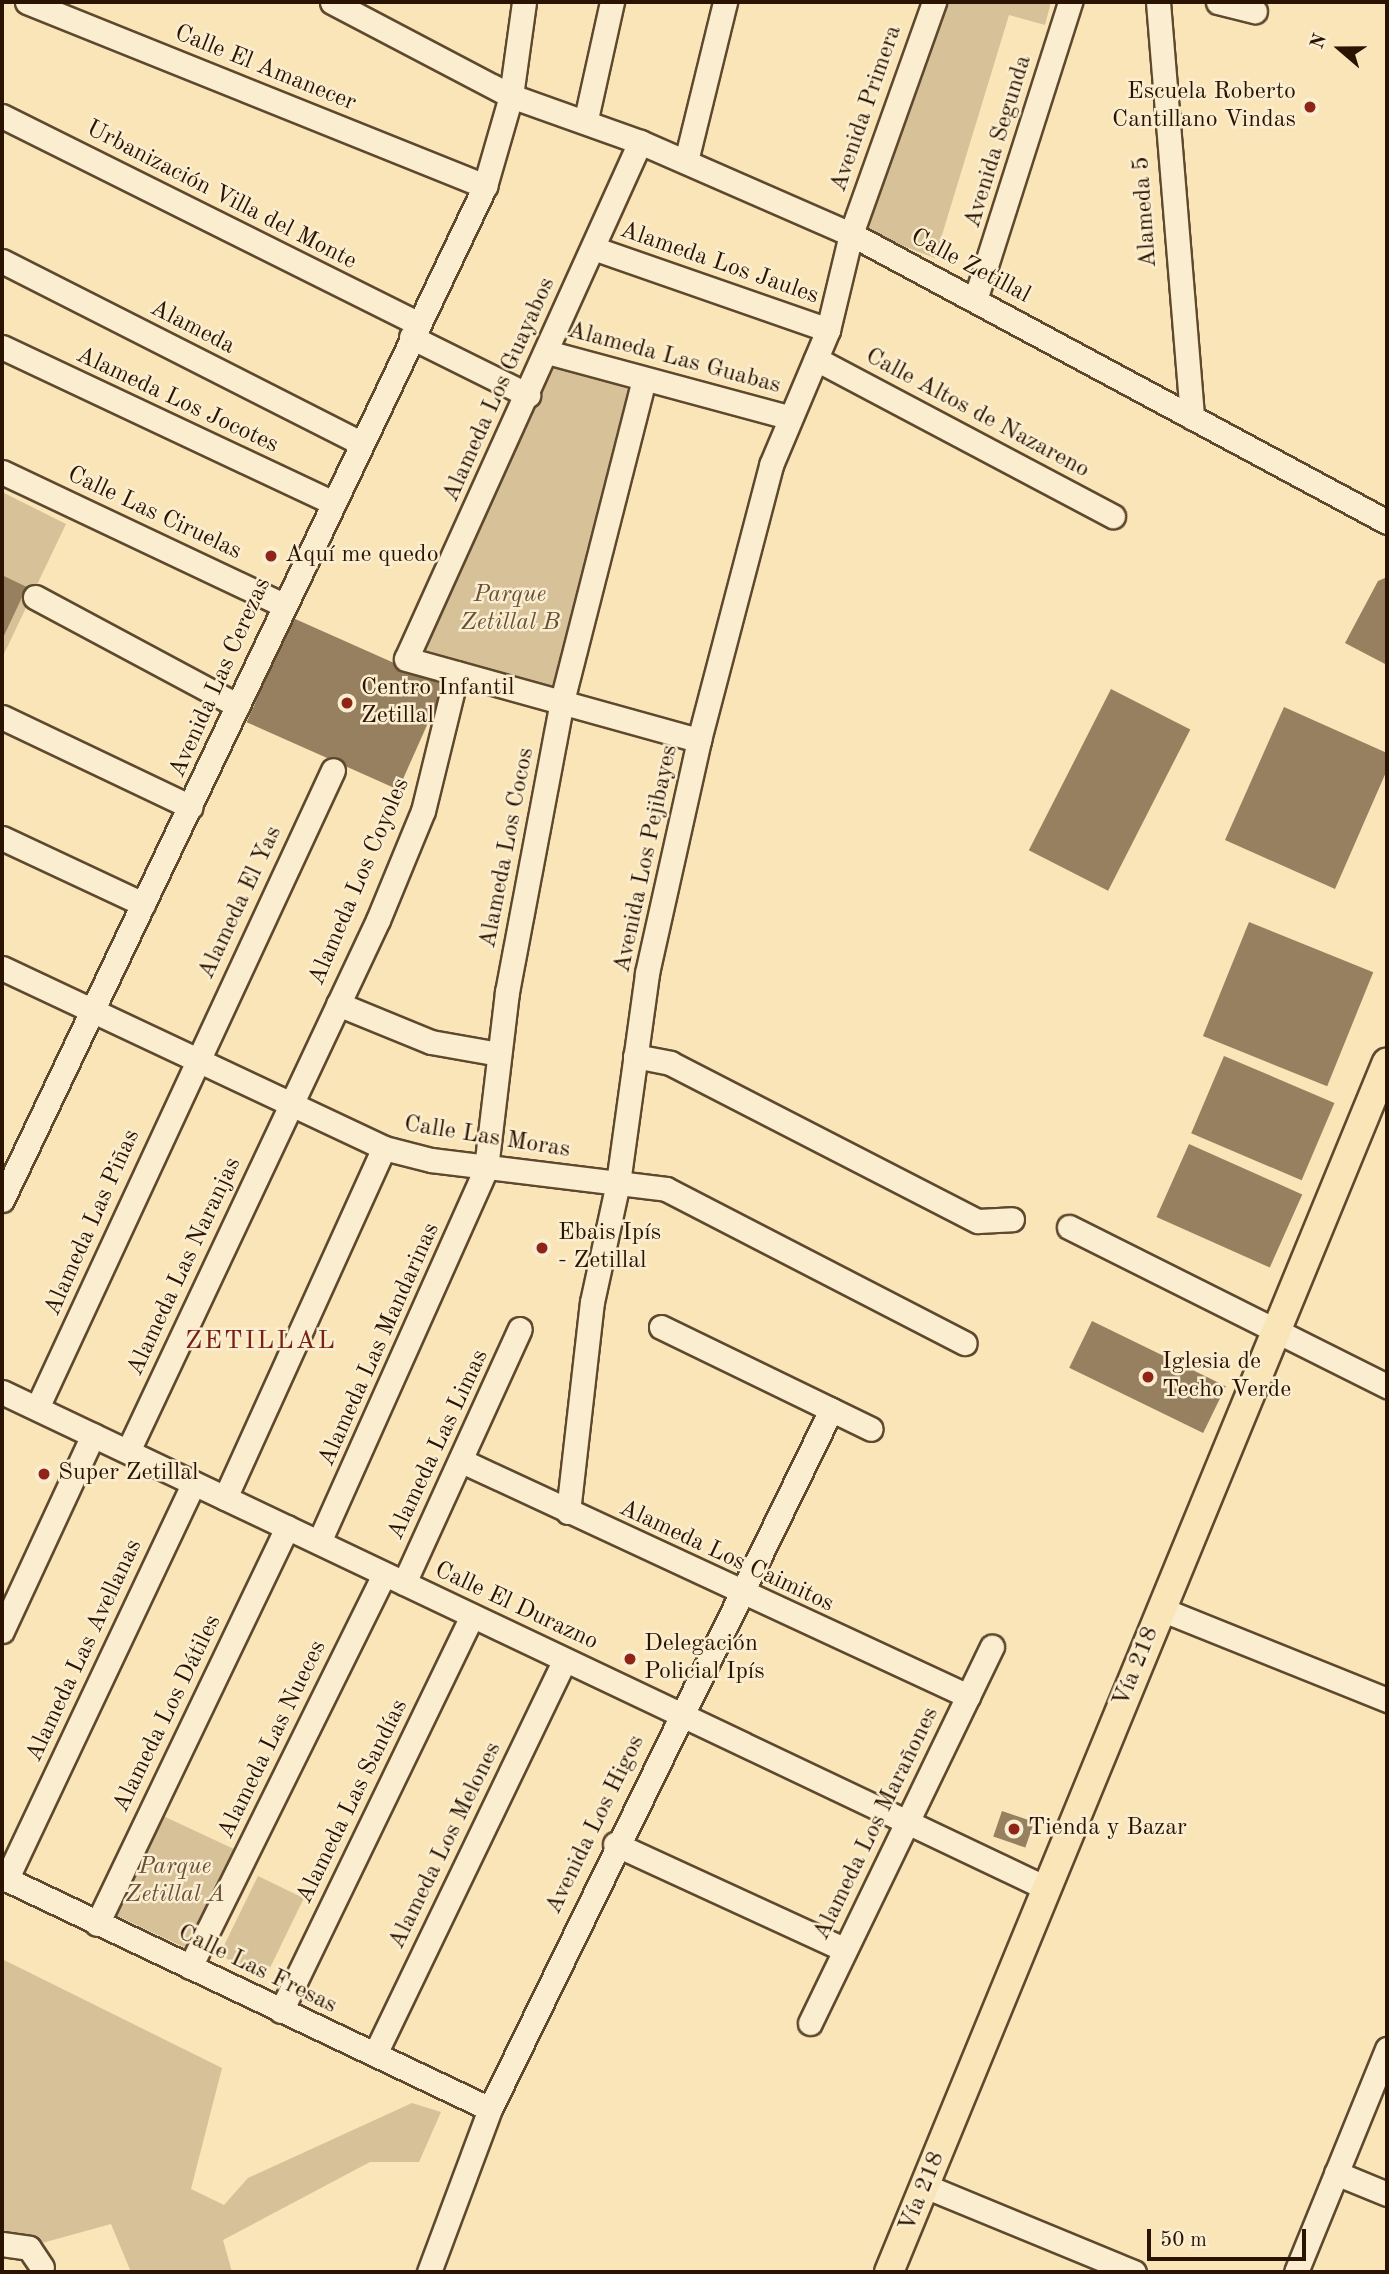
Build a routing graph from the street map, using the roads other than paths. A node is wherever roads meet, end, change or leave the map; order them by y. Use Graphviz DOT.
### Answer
graph roads {
  1 [pos="27,2"];
  2 [pos="332,2"];
  3 [pos="524,2"];
  4 [pos="612,2"];
  5 [pos="725,2"];
  6 [pos="934,2"];
  7 [pos="1070,2"];
  8 [pos="1158,2"];
  9 [pos="1217,2"];
  10 [pos="1255,11"];
  11 [pos="511,96"];
  12 [pos="2,116"];
  13 [pos="586,120"];
  14 [pos="640,142"];
  15 [pos="686,161"];
  16 [pos="485,186"];
  17 [pos="851,234"];
  18 [pos="593,248"];
  19 [pos="2,261"];
  20 [pos="976,298"];
  21 [pos="414,330"];
  22 [pos="828,330"];
  23 [pos="2,347"];
  24 [pos="547,352"];
  25 [pos="817,359"];
  26 [pos="645,379"];
  27 [pos="528,395"];
  28 [pos="788,417"];
  29 [pos="1192,418"];
  30 [pos="359,442"];
  31 [pos="2,472"];
  32 [pos="330,501"];
  33 [pos="1113,516"];
  34 [pos="1387,522"];
  35 [pos="35,597"];
  36 [pos="283,605"];
  37 [pos="457,673"];
  38 [pos="562,701"];
  39 [pos="238,706"];
  40 [pos="2,718"];
  41 [pos="699,740"];
  42 [pos="333,770"];
  43 [pos="191,807"];
  44 [pos="2,838"];
  45 [pos="143,904"];
  46 [pos="2,968"];
  47 [pos="338,1004"];
  48 [pos="94,1010"];
  49 [pos="499,1054"];
  50 [pos="635,1056"];
  51 [pos="196,1059"];
  52 [pos="1387,1062"];
  53 [pos="289,1104"];
  54 [pos="384,1148"];
  55 [pos="486,1168"];
  56 [pos="618,1183"];
  57 [pos="2,1200"];
  58 [pos="1012,1219"];
  59 [pos="1069,1227"];
  60 [pos="661,1327"];
  61 [pos="520,1329"];
  62 [pos="1276,1331"];
  63 [pos="965,1343"];
  64 [pos="1387,1386"];
  65 [pos="2,1392"];
  66 [pos="37,1408"];
  67 [pos="831,1410"];
  68 [pos="871,1429"];
  69 [pos="93,1435"];
  70 [pos="128,1451"];
  71 [pos="464,1462"];
  72 [pos="194,1483"];
  73 [pos="225,1498"];
  74 [pos="568,1512"];
  75 [pos="287,1527"];
  76 [pos="319,1542"];
  77 [pos="394,1578"];
  78 [pos="737,1593"];
  79 [pos="1161,1609"];
  80 [pos="472,1616"];
  81 [pos="2,1631"];
  82 [pos="992,1647"];
  83 [pos="565,1660"];
  84 [pos="968,1696"];
  85 [pos="1387,1700"];
  86 [pos="678,1713"];
  87 [pos="908,1822"];
  88 [pos="615,1844"];
  89 [pos="4,1878"];
  90 [pos="1046,1888"];
  91 [pos="97,1924"];
  92 [pos="845,1950"];
  93 [pos="190,1967"];
  94 [pos="281,2011"];
  95 [pos="810,2023"];
  96 [pos="1387,2049"];
  97 [pos="375,2054"];
  98 [pos="490,2109"];
  99 [pos="1336,2173"];
  100 [pos="925,2186"];
  101 [pos="1387,2194"];
  102 [pos="2,2244"];
  103 [pos="42,2267"];
  104 [pos="429,2272"];
  105 [pos="889,2272"];
  106 [pos="1134,2272"];
  107 [pos="1296,2272"];
  1 -- 16 [label="street, Calle El Amanecer"];
  2 -- 11 [label="street"];
  3 -- 11 [label="street, Avenida Las Cerezas"];
  4 -- 13 [label="street"];
  5 -- 15 [label="street"];
  6 -- 17 [label="street, Avenida Primera"];
  7 -- 20 [label="street, Avenida Segunda"];
  8 -- 29 [label="street, Alameda 5"];
  9 -- 10 [label="street"];
  11 -- 13 [label="street, Calle Zetillal"];
  11 -- 16 [label="street, Avenida Las Cerezas"];
  12 -- 21 [label="street, Urbanización Villa del Monte"];
  13 -- 14 [label="street, Calle Zetillal"];
  14 -- 15 [label="street, Calle Zetillal"];
  14 -- 18 [label="street, Alameda Los Guayabos"];
  15 -- 17 [label="street, Calle Zetillal"];
  16 -- 21 [label="street, Avenida Las Cerezas"];
  17 -- 20 [label="street, Calle Zetillal"];
  17 -- 22 [label="street, Avenida Los Pejibayes"];
  18 -- 22 [label="street, Alameda Los Jaules"];
  18 -- 24 [label="street, Alameda Los Guayabos"];
  19 -- 30 [label="street, Alameda"];
  20 -- 29 [label="street, Calle Zetillal"];
  21 -- 27 [label="street, Urbanización Villa del Monte"];
  21 -- 30 [label="street, Avenida Las Cerezas"];
  22 -- 25 [label="street, Avenida Los Pejibayes"];
  23 -- 32 [label="street, Alameda Los Jocotes"];
  24 -- 26 [label="street, Alameda Las Guabas"];
  24 -- 27 [label="street, Alameda Los Guayabos"];
  25 -- 28 [label="street, Avenida Los Pejibayes"];
  25 -- 33 [label="street, Calle Altos de Nazareno"];
  26 -- 28 [label="street, Alameda Las Guabas"];
  26 -- 38 [label="street, Alameda Los Cocos"];
  27 -- 37 [label="street, Alameda Los Guayabos"];
  28 -- 41 [label="street, Avenida Los Pejibayes"];
  29 -- 34 [label="street, Calle Zetillal"];
  30 -- 32 [label="street, Avenida Las Cerezas"];
  31 -- 36 [label="street, Calle Las Ciruelas"];
  32 -- 36 [label="street, Avenida Las Cerezas"];
  35 -- 39 [label="street"];
  36 -- 39 [label="street, Avenida Las Cerezas"];
  37 -- 38 [label="street"];
  37 -- 47 [label="street, Alameda Los Coyoles"];
  38 -- 41 [label="street"];
  38 -- 49 [label="street, Alameda Los Cocos"];
  39 -- 43 [label="street, Avenida Las Cerezas"];
  40 -- 43 [label="street"];
  41 -- 50 [label="street, Avenida Los Pejibayes"];
  42 -- 51 [label="street, Alameda El Yas"];
  43 -- 45 [label="street, Avenida Las Cerezas"];
  44 -- 45 [label="street"];
  45 -- 48 [label="street, Avenida Las Cerezas"];
  46 -- 48 [label="street, Calle Las Moras"];
  47 -- 49 [label="street"];
  47 -- 53 [label="street, Alameda Los Coyoles"];
  48 -- 51 [label="street, Calle Las Moras"];
  48 -- 57 [label="street, Avenida Las Cerezas"];
  49 -- 55 [label="street, Alameda Los Cocos"];
  50 -- 56 [label="street, Avenida Los Pejibayes"];
  50 -- 58 [label="street"];
  51 -- 53 [label="street, Calle Las Moras"];
  51 -- 66 [label="street, Alameda Las Piñas"];
  52 -- 62 [label="main road, Vía 218"];
  53 -- 54 [label="street, Calle Las Moras"];
  53 -- 70 [label="street, Alameda Las Naranjas"];
  54 -- 55 [label="street, Calle Las Moras"];
  54 -- 73 [label="street"];
  55 -- 56 [label="street, Calle Las Moras"];
  55 -- 76 [label="street, Alameda Las Mandarinas"];
  56 -- 63 [label="street, Calle Las Moras"];
  56 -- 74 [label="street, Avenida Los Pejibayes"];
  59 -- 62 [label="street"];
  60 -- 67 [label="street"];
  61 -- 71 [label="street, Alameda Las Limas"];
  62 -- 64 [label="street"];
  62 -- 79 [label="main road, Vía 218"];
  65 -- 66 [label="street, Calle El Durazno"];
  66 -- 69 [label="street, Calle El Durazno"];
  67 -- 68 [label="street"];
  67 -- 78 [label="street, Avenida Los Higos"];
  69 -- 70 [label="street, Calle El Durazno"];
  69 -- 81 [label="street"];
  70 -- 72 [label="street, Calle El Durazno"];
  71 -- 74 [label="street, Alameda Los Caimitos"];
  71 -- 77 [label="street, Alameda Las Limas"];
  72 -- 73 [label="street, Calle El Durazno"];
  72 -- 89 [label="street, Alameda Las Avellanas"];
  73 -- 75 [label="street, Calle El Durazno"];
  74 -- 78 [label="street, Alameda Los Caimitos"];
  75 -- 76 [label="street, Calle El Durazno"];
  75 -- 91 [label="street, Alameda Los Dátiles"];
  76 -- 77 [label="street, Calle El Durazno"];
  77 -- 80 [label="street, Calle El Durazno"];
  77 -- 93 [label="street, Alameda Las Nueces"];
  78 -- 84 [label="street, Alameda Los Caimitos"];
  78 -- 86 [label="street, Avenida Los Higos"];
  79 -- 85 [label="street"];
  79 -- 90 [label="main road, Vía 218"];
  80 -- 83 [label="street, Calle El Durazno"];
  80 -- 94 [label="street, Alameda Las Sandías"];
  82 -- 84 [label="street, Alameda Los Marañones"];
  83 -- 86 [label="street, Calle El Durazno"];
  83 -- 97 [label="street, Alameda Los Melones"];
  84 -- 87 [label="street, Alameda Los Marañones"];
  86 -- 87 [label="street, Calle El Durazno"];
  86 -- 88 [label="street, Avenida Los Higos"];
  87 -- 90 [label="street, Calle El Durazno"];
  87 -- 92 [label="street, Alameda Los Marañones"];
  88 -- 92 [label="street"];
  88 -- 98 [label="street, Avenida Los Higos"];
  89 -- 91 [label="street, Calle Las Fresas"];
  90 -- 100 [label="main road, Vía 218"];
  91 -- 93 [label="street, Calle Las Fresas"];
  92 -- 95 [label="street, Alameda Los Marañones"];
  93 -- 94 [label="street, Calle Las Fresas"];
  94 -- 97 [label="street, Calle Las Fresas"];
  96 -- 99 [label="street"];
  97 -- 98 [label="street, Calle Las Fresas"];
  98 -- 104 [label="street, Avenida Los Higos"];
  99 -- 101 [label="street"];
  99 -- 107 [label="street"];
  100 -- 105 [label="main road, Vía 218"];
  100 -- 106 [label="street"];
  102 -- 103 [label="street"];
}
